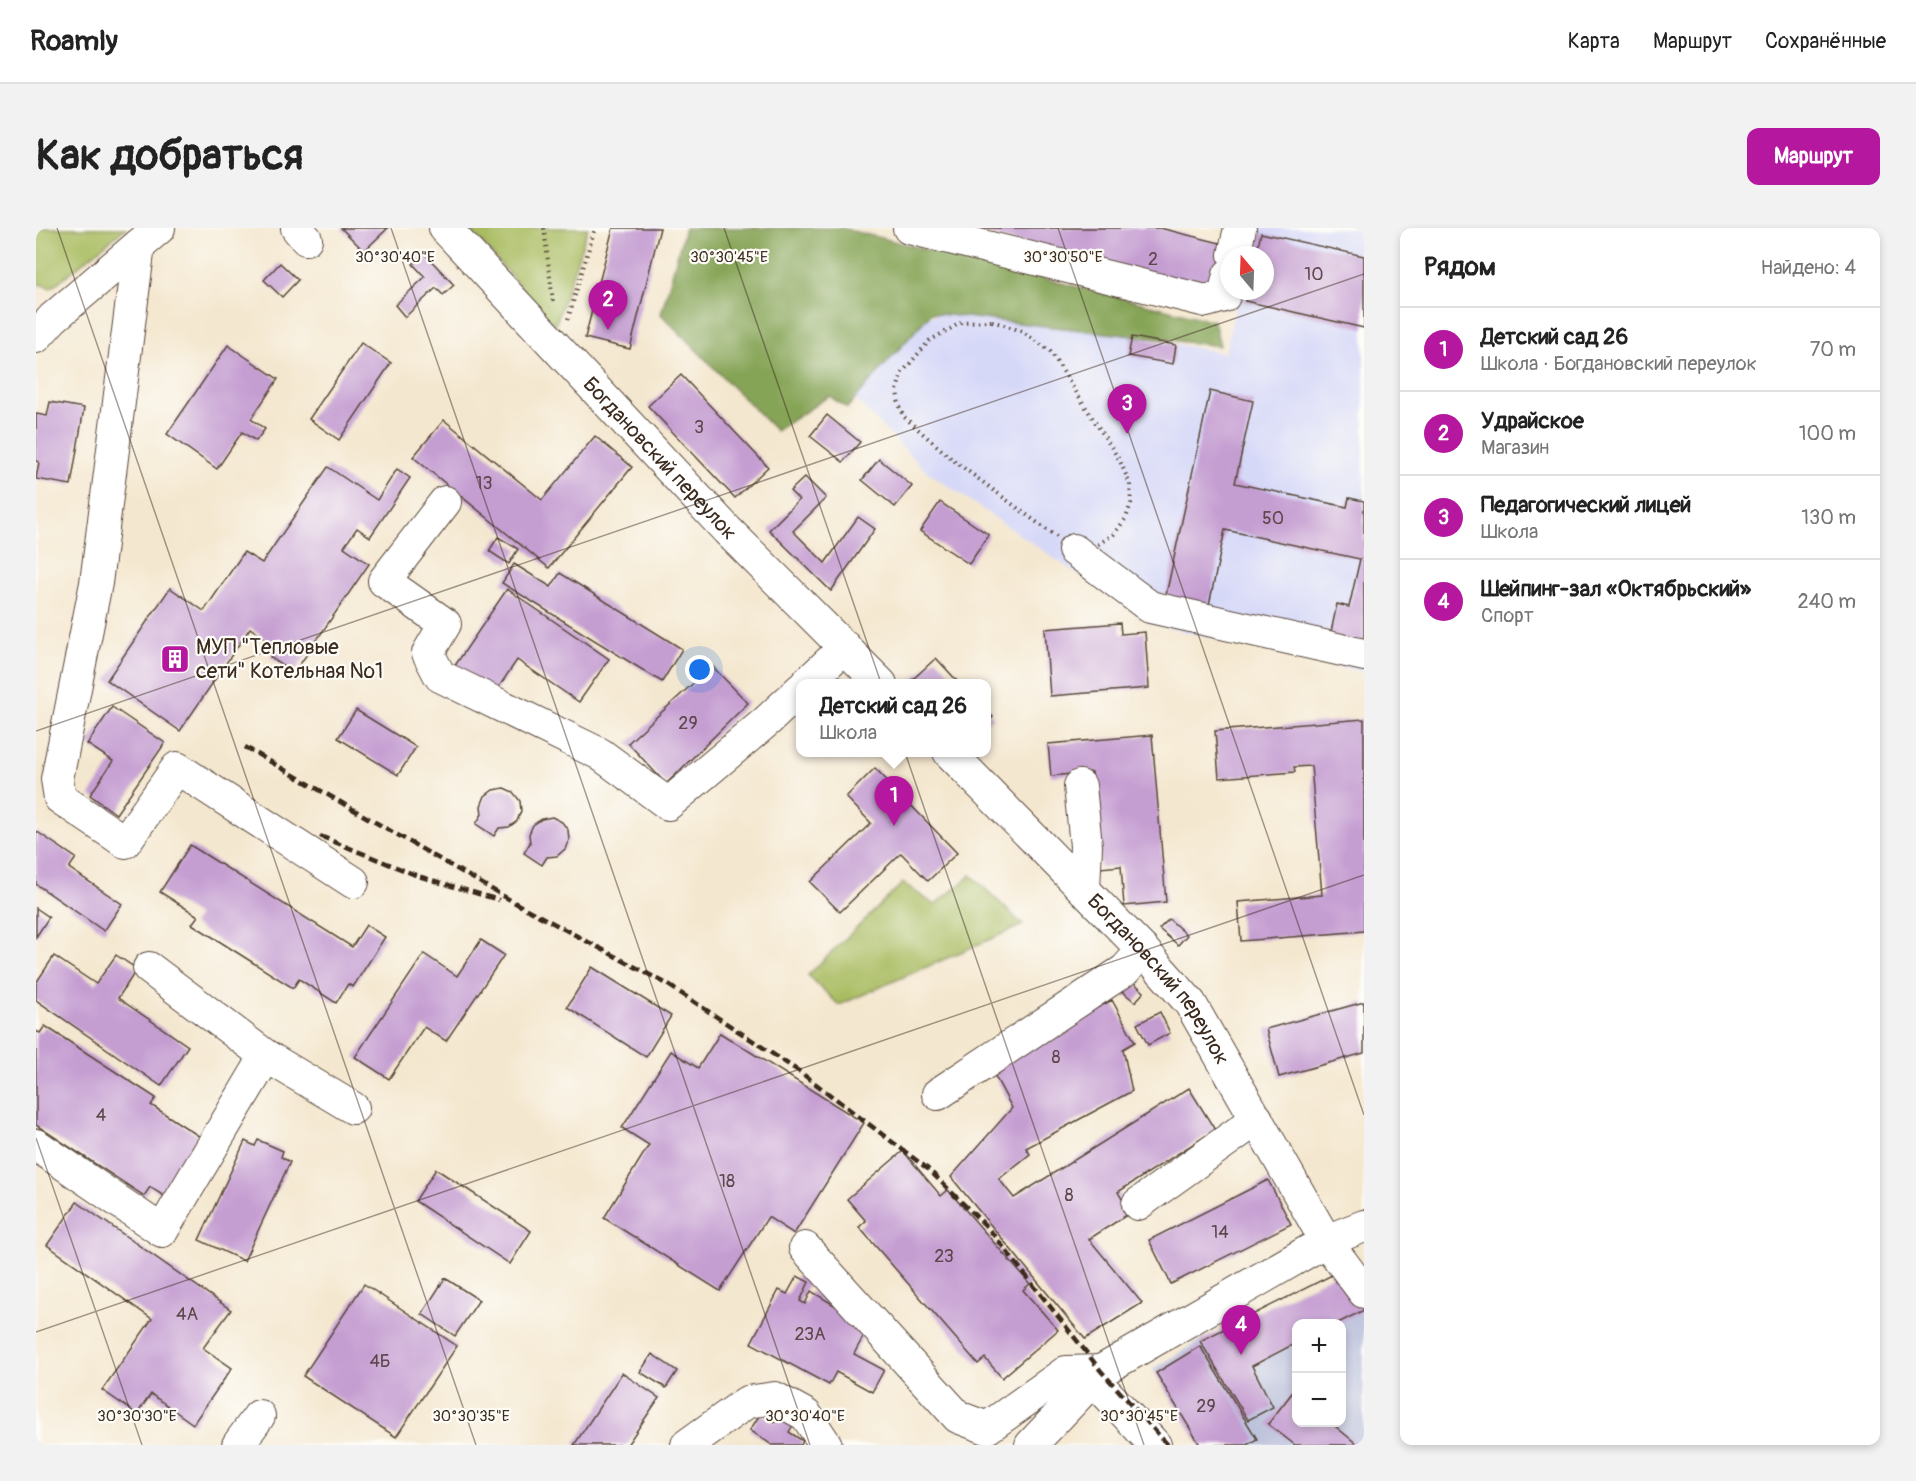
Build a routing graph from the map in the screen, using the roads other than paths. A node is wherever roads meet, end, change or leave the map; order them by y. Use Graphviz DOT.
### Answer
graph roads {
  1 [pos="445,228"];
  2 [pos="909,228"];
  3 [pos="1240,228"];
  4 [pos="149,237"];
  5 [pos="1235,246"];
  6 [pos="1220,297"];
  7 [pos="42,321"];
  8 [pos="445,502"];
  9 [pos="1074,550"];
  10 [pos="845,647"];
  11 [pos="1364,655"];
  12 [pos="812,679"];
  13 [pos="876,679"];
  14 [pos="796,694"];
  15 [pos="953,757"];
  16 [pos="1080,786"];
  17 [pos="353,882"];
  18 [pos="1084,889"];
  19 [pos="1143,950"];
  20 [pos="149,968"];
  21 [pos="266,1056"];
  22 [pos="938,1094"];
  23 [pos="353,1108"];
  24 [pos="1257,1119"];
  25 [pos="36,1144"];
  26 [pos="1138,1204"];
  27 [pos="1364,1226"];
  28 [pos="1326,1240"];
  29 [pos="806,1248"];
  30 [pos="1364,1292"];
  31 [pos="1097,1375"];
  32 [pos="259,1416"];
  33 [pos="238,1445"];
  34 [pos="687,1445"];
  35 [pos="826,1445"];
  36 [pos="1030,1445"];
  37 [pos="1155,1445"];
  1 -- 10 [label="street, Богдановский переулок"];
  2 -- 6 [label="street"];
  3 -- 5 [label="street"];
  4 -- 7 [label="street"];
  4 -- 17 [label="street"];
  8 -- 14 [label="street"];
  9 -- 11 [label="street"];
  10 -- 12 [label="street"];
  10 -- 13 [label="street, Богдановский переулок"];
  15 -- 18 [label="street, Богдановский переулок"];
  16 -- 18 [label="street"];
  18 -- 19 [label="street, Богдановский переулок"];
  19 -- 22 [label="street"];
  19 -- 24 [label="street, Богдановский переулок"];
  20 -- 21 [label="street"];
  21 -- 23 [label="street"];
  21 -- 25 [label="street"];
  24 -- 26 [label="street"];
  24 -- 28 [label="street, Богдановский переулок"];
  27 -- 28 [label="street"];
  28 -- 30 [label="street, Богдановский переулок"];
  28 -- 31 [label="street"];
  29 -- 31 [label="street"];
  31 -- 36 [label="street"];
  31 -- 37 [label="street"];
  32 -- 33 [label="street"];
  34 -- 35 [label="street"];
}
